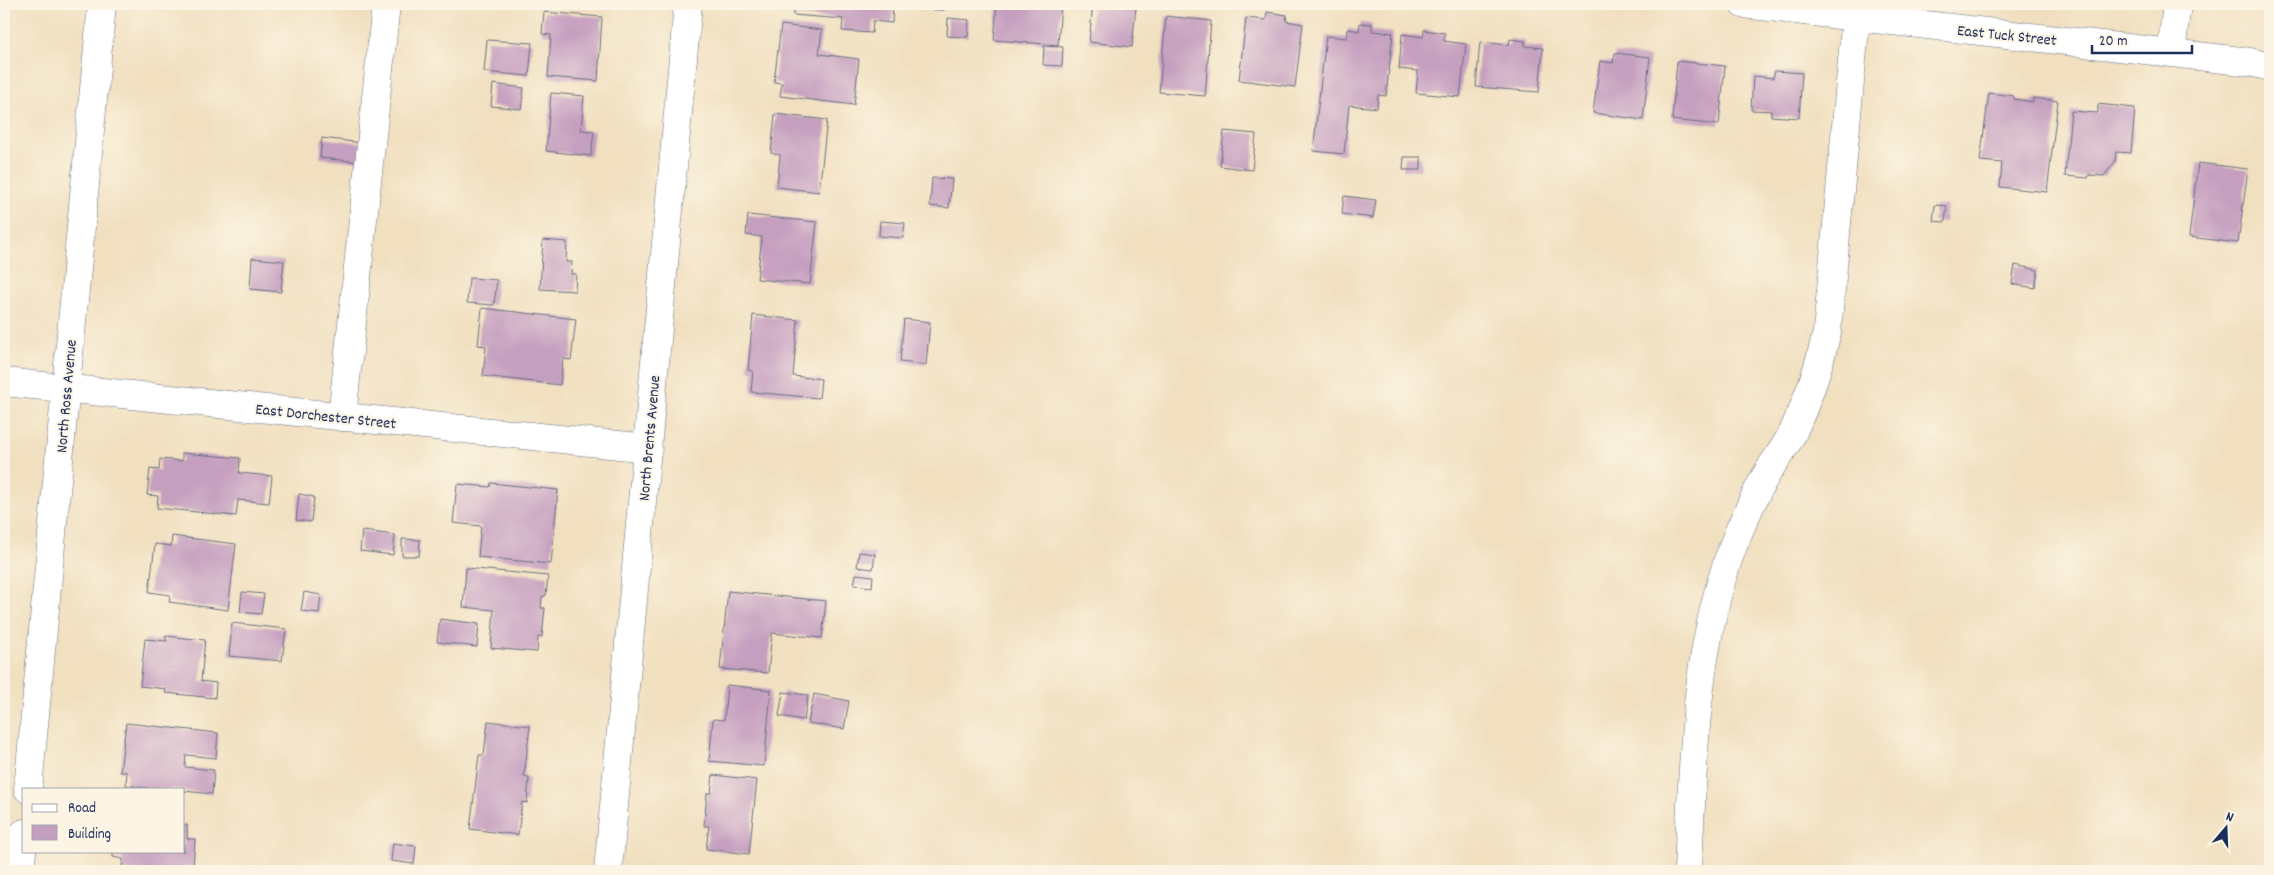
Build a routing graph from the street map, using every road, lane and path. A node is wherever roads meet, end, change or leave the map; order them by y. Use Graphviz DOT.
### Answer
graph roads {
  1 [pos="102,4"];
  2 [pos="386,4"];
  3 [pos="688,4"];
  4 [pos="1742,4"];
  5 [pos="2177,4"];
  6 [pos="1856,17"];
  7 [pos="2171,52"];
  8 [pos="2270,67"];
  9 [pos="4,382"];
  10 [pos="65,388"];
  11 [pos="342,417"];
  12 [pos="648,448"];
  13 [pos="28,788"];
  14 [pos="22,852"];
  15 [pos="20,871"];
  16 [pos="608,871"];
  17 [pos="1688,871"];
  1 -- 10 [label="street, North Ross Avenue"];
  2 -- 11 [label="street"];
  3 -- 12 [label="street, North Brents Avenue"];
  4 -- 6 [label="street, East Tuck Street"];
  5 -- 7 [label="street"];
  6 -- 7 [label="street, East Tuck Street"];
  6 -- 17 [label="street"];
  7 -- 8 [label="street, East Tuck Street"];
  9 -- 10 [label="street, East Dorchester Street"];
  10 -- 11 [label="street, East Dorchester Street"];
  10 -- 13 [label="street, North Ross Avenue"];
  11 -- 12 [label="street, East Dorchester Street"];
  12 -- 16 [label="street, North Brents Avenue"];
  14 -- 15 [label="street"];
}
